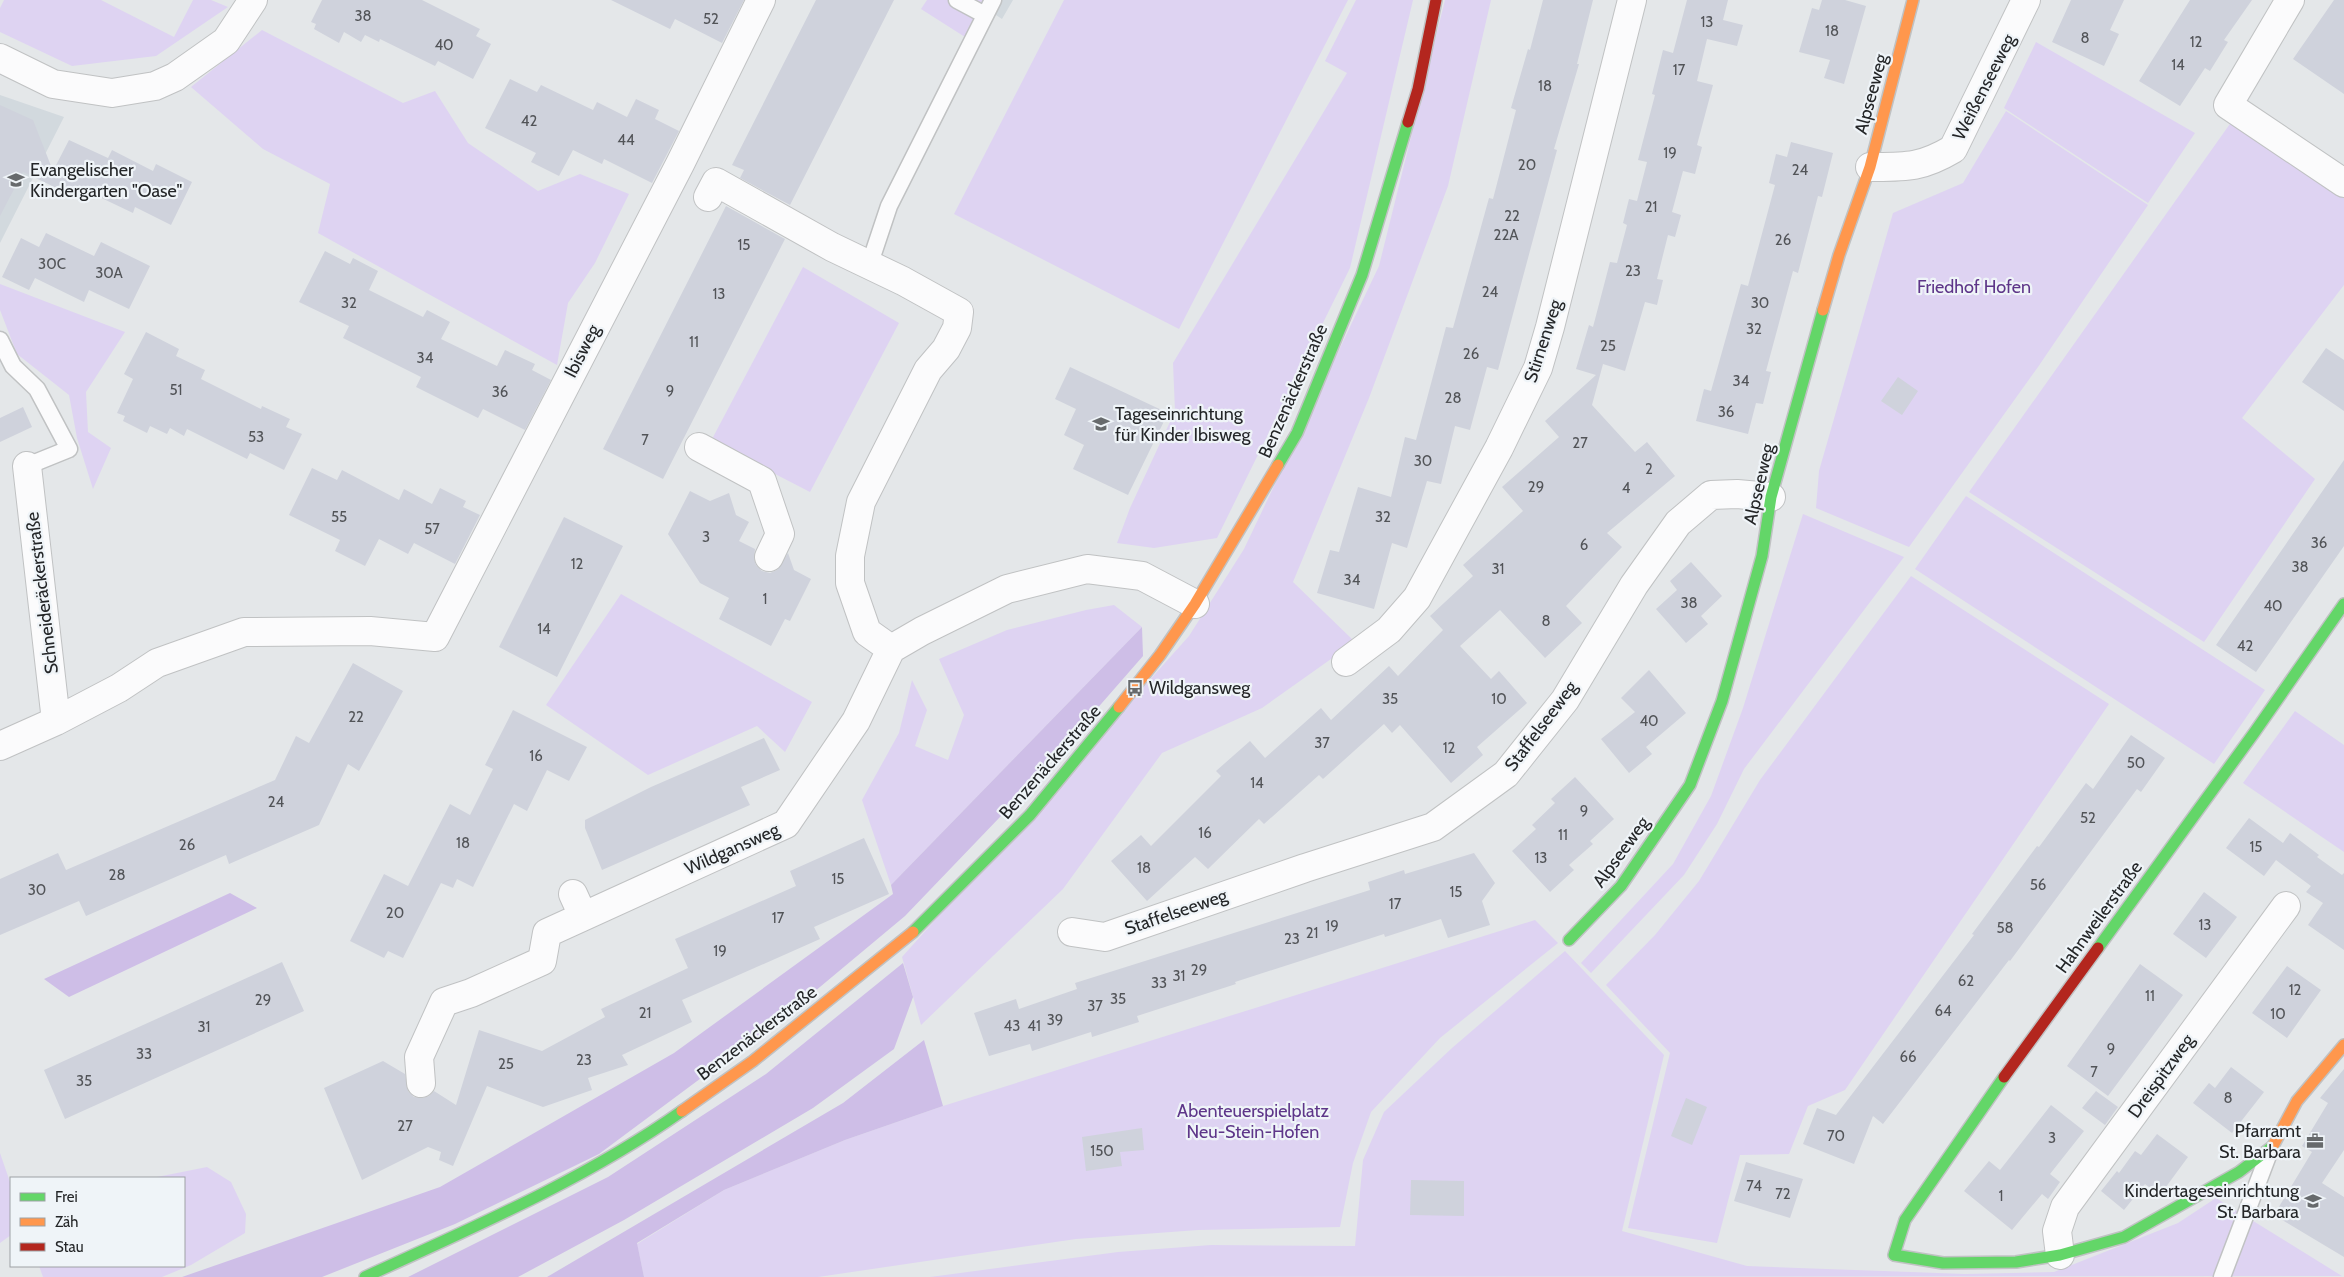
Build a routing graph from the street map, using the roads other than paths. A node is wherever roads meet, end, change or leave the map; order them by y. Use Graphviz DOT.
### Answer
graph roads {
  1 [pos="253,0"];
  2 [pos="760,0"];
  3 [pos="957,0"];
  4 [pos="993,0"];
  5 [pos="1436,0"];
  6 [pos="1632,0"];
  7 [pos="1913,0"];
  8 [pos="2026,0"];
  9 [pos="2290,0"];
  10 [pos="985,15"];
  11 [pos="0,58"];
  12 [pos="1870,167"];
  13 [pos="2344,183"];
  14 [pos="708,197"];
  15 [pos="869,266"];
  16 [pos="0,340"];
  17 [pos="699,448"];
  18 [pos="27,466"];
  19 [pos="1771,497"];
  20 [pos="769,557"];
  21 [pos="1196,604"];
  22 [pos="2344,604"];
  23 [pos="892,648"];
  24 [pos="1346,662"];
  25 [pos="56,721"];
  26 [pos="0,746"];
  27 [pos="2286,906"];
  28 [pos="1072,932"];
  29 [pos="1569,940"];
  30 [pos="2344,1045"];
  31 [pos="421,1083"];
  32 [pos="2269,1151"];
  33 [pos="2060,1255"];
  34 [pos="365,1277"];
  35 [pos="2222,1277"];
  1 -- 11 [label="street"];
  2 -- 25 [label="street, Ibisweg"];
  3 -- 10 [label="lane"];
  4 -- 10 [label="lane"];
  5 -- 21 [label="street, Benzenäckerstraße"];
  6 -- 24 [label="street, Stirnenweg"];
  7 -- 12 [label="street, Alpseeweg"];
  8 -- 12 [label="street, Weißenseeweg"];
  9 -- 13 [label="street"];
  10 -- 15 [label="lane"];
  12 -- 19 [label="street, Alpseeweg"];
  14 -- 15 [label="street"];
  15 -- 23 [label="street"];
  16 -- 18 [label="lane"];
  17 -- 20 [label="street"];
  18 -- 25 [label="street, Schneideräckerstraße"];
  19 -- 28 [label="street, Staffelseeweg"];
  19 -- 29 [label="street, Alpseeweg"];
  21 -- 23 [label="street"];
  21 -- 34 [label="street, Benzenäckerstraße"];
  22 -- 33 [label="street, Hahnweilerstraße"];
  23 -- 31 [label="street, Wildgansweg"];
  25 -- 26 [label="street"];
  27 -- 33 [label="street, Dreispitzweg"];
  30 -- 32 [label="street"];
  32 -- 33 [label="street"];
  32 -- 35 [label="lane"];
}
